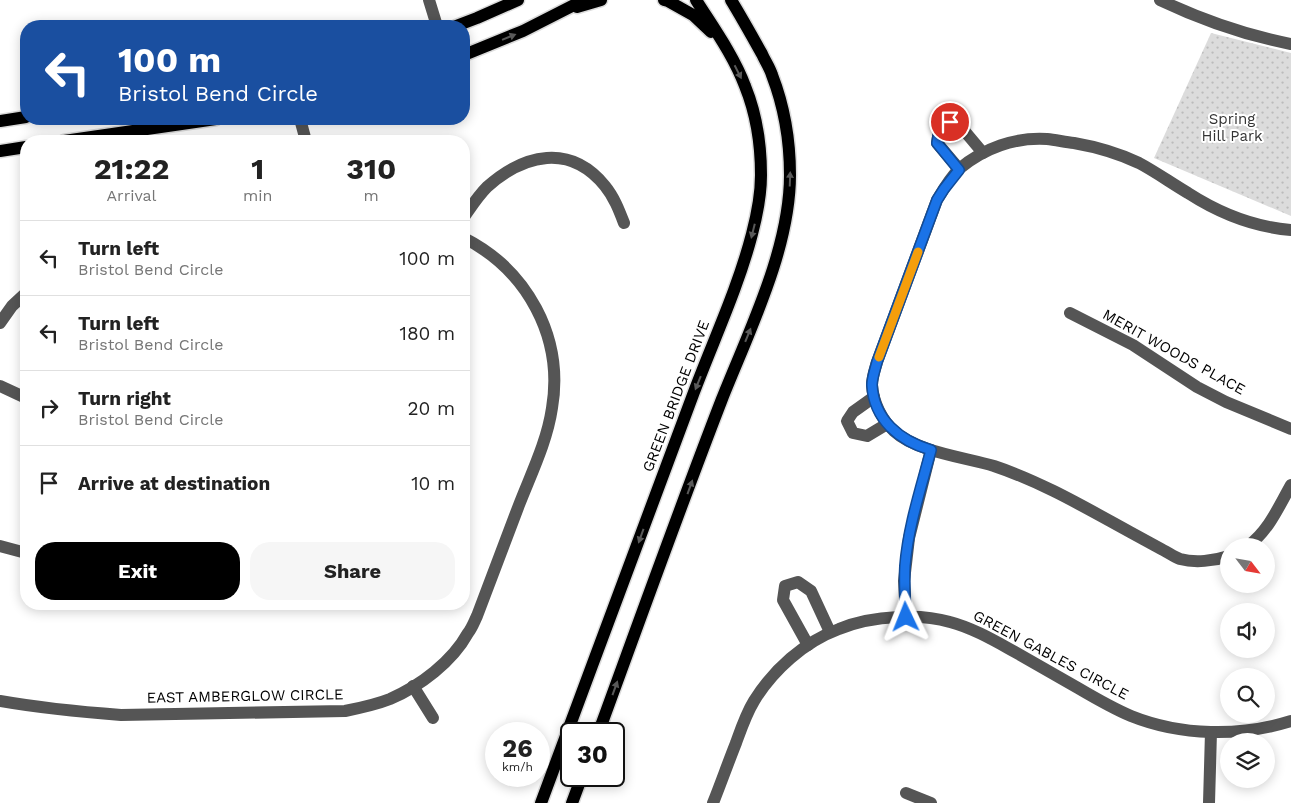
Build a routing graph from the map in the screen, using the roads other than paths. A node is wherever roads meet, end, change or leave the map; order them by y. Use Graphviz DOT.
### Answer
graph roads {
  1 [pos="429,0"];
  2 [pos="518,0"];
  3 [pos="584,0"];
  4 [pos="601,0"];
  5 [pos="664,0"];
  6 [pos="696,0"];
  7 [pos="731,0"];
  8 [pos="740,0"];
  9 [pos="1160,0"];
  10 [pos="563,12"];
  11 [pos="435,20"];
  12 [pos="470,21"];
  13 [pos="750,32"];
  14 [pos="1291,44"];
  15 [pos="725,46"];
  16 [pos="470,53"];
  17 [pos="20,118"];
  18 [pos="0,121"];
  19 [pos="175,125"];
  20 [pos="105,135"];
  21 [pos="20,148"];
  22 [pos="0,151"];
  23 [pos="983,153"];
  24 [pos="959,170"];
  25 [pos="470,208"];
  26 [pos="624,223"];
  27 [pos="1291,230"];
  28 [pos="470,241"];
  29 [pos="20,299"];
  30 [pos="1070,313"];
  31 [pos="0,322"];
  32 [pos="0,386"];
  33 [pos="20,395"];
  34 [pos="874,397"];
  35 [pos="888,424"];
  36 [pos="1291,429"];
  37 [pos="931,450"];
  38 [pos="1291,485"];
  39 [pos="1258,538"];
  40 [pos="0,546"];
  41 [pos="20,551"];
  42 [pos="1220,559"];
  43 [pos="906,617"];
  44 [pos="830,632"];
  45 [pos="808,645"];
  46 [pos="413,686"];
  47 [pos="0,701"];
  48 [pos="433,718"];
  49 [pos="1291,721"];
  50 [pos="602,722"];
  51 [pos="1211,732"];
  52 [pos="578,787"];
  53 [pos="906,793"];
  54 [pos="541,803"];
  55 [pos="572,803"];
  56 [pos="713,803"];
  57 [pos="931,803"];
  58 [pos="1209,803"];
  1 -- 11 [label="street"];
  2 -- 12 [label="main road"];
  3 -- 10 [label="main road"];
  4 -- 10 [label="main road"];
  5 -- 15 [label="main road"];
  6 -- 15 [label="main road, GREEN BRIDGE DRIVE"];
  7 -- 13 [label="main road"];
  8 -- 13 [label="main road"];
  9 -- 14 [label="street"];
  16 -- 10 [label="main road, one-way"];
  50 -- 13 [label="main road, one-way"];
  15 -- 54 [label="main road, GREEN BRIDGE DRIVE, one-way"];
  17 -- 18 [label="main road"];
  19 -- 20 [label="main road"];
  21 -- 22 [label="main road"];
  23 -- 24 [label="street"];
  23 -- 24 [label="street"];
  23 -- 27 [label="street"];
  24 -- 34 [label="street"];
  25 -- 26 [label="street"];
  28 -- 46 [label="street, EAST AMBERGLOW CIRCLE"];
  29 -- 31 [label="street"];
  30 -- 36 [label="street, MERIT WOODS PLACE"];
  32 -- 33 [label="street"];
  34 -- 35 [label="street"];
  34 -- 35 [label="street"];
  35 -- 37 [label="street"];
  37 -- 42 [label="street"];
  37 -- 43 [label="street"];
  38 -- 39 [label="street"];
  40 -- 41 [label="street"];
  43 -- 44 [label="street, GREEN GABLES CIRCLE"];
  43 -- 51 [label="street, GREEN GABLES CIRCLE"];
  44 -- 45 [label="street, GREEN GABLES CIRCLE"];
  44 -- 45 [label="street"];
  45 -- 56 [label="street, GREEN GABLES CIRCLE"];
  46 -- 47 [label="street, EAST AMBERGLOW CIRCLE"];
  46 -- 48 [label="street"];
  49 -- 51 [label="street, GREEN GABLES CIRCLE"];
  51 -- 58 [label="street"];
  52 -- 55 [label="main road"];
  53 -- 57 [label="street"];
}
